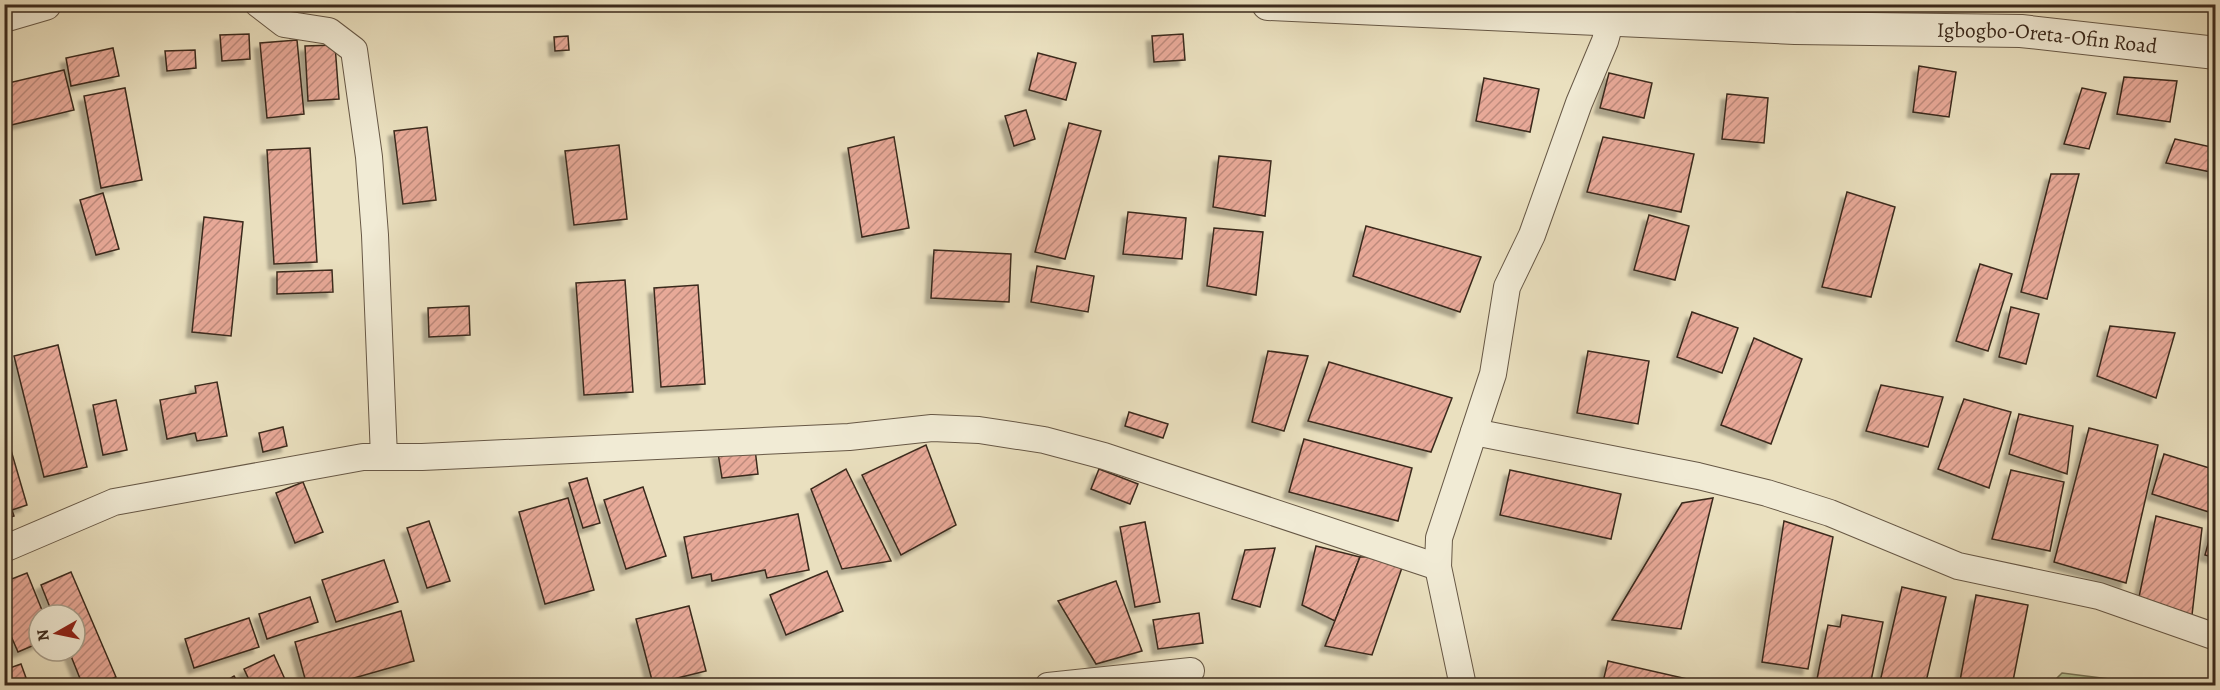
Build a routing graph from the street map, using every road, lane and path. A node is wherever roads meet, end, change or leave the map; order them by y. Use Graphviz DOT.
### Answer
graph roads {
  1 [pos="45,4"];
  2 [pos="258,4"];
  3 [pos="1268,4"];
  4 [pos="4,16"];
  5 [pos="1782,16"];
  6 [pos="1611,19"];
  7 [pos="2216,53"];
  8 [pos="1474,432"];
  9 [pos="384,457"];
  10 [pos="4,549"];
  11 [pos="1438,567"];
  12 [pos="2216,637"];
  13 [pos="1191,671"];
  14 [pos="1048,686"];
  15 [pos="1462,686"];
  1 -- 4 [label="street"];
  2 -- 9 [label="street"];
  3 -- 6 [label="street, Igbogbo-Oreta-Ofin Road"];
  5 -- 6 [label="street, Igbogbo-Oreta-Ofin Road"];
  5 -- 7 [label="street, Igbogbo-Oreta-Ofin Road"];
  6 -- 8 [label="street"];
  8 -- 11 [label="street"];
  8 -- 12 [label="street"];
  9 -- 10 [label="street"];
  9 -- 11 [label="street"];
  11 -- 15 [label="street"];
  13 -- 14 [label="street"];
}
